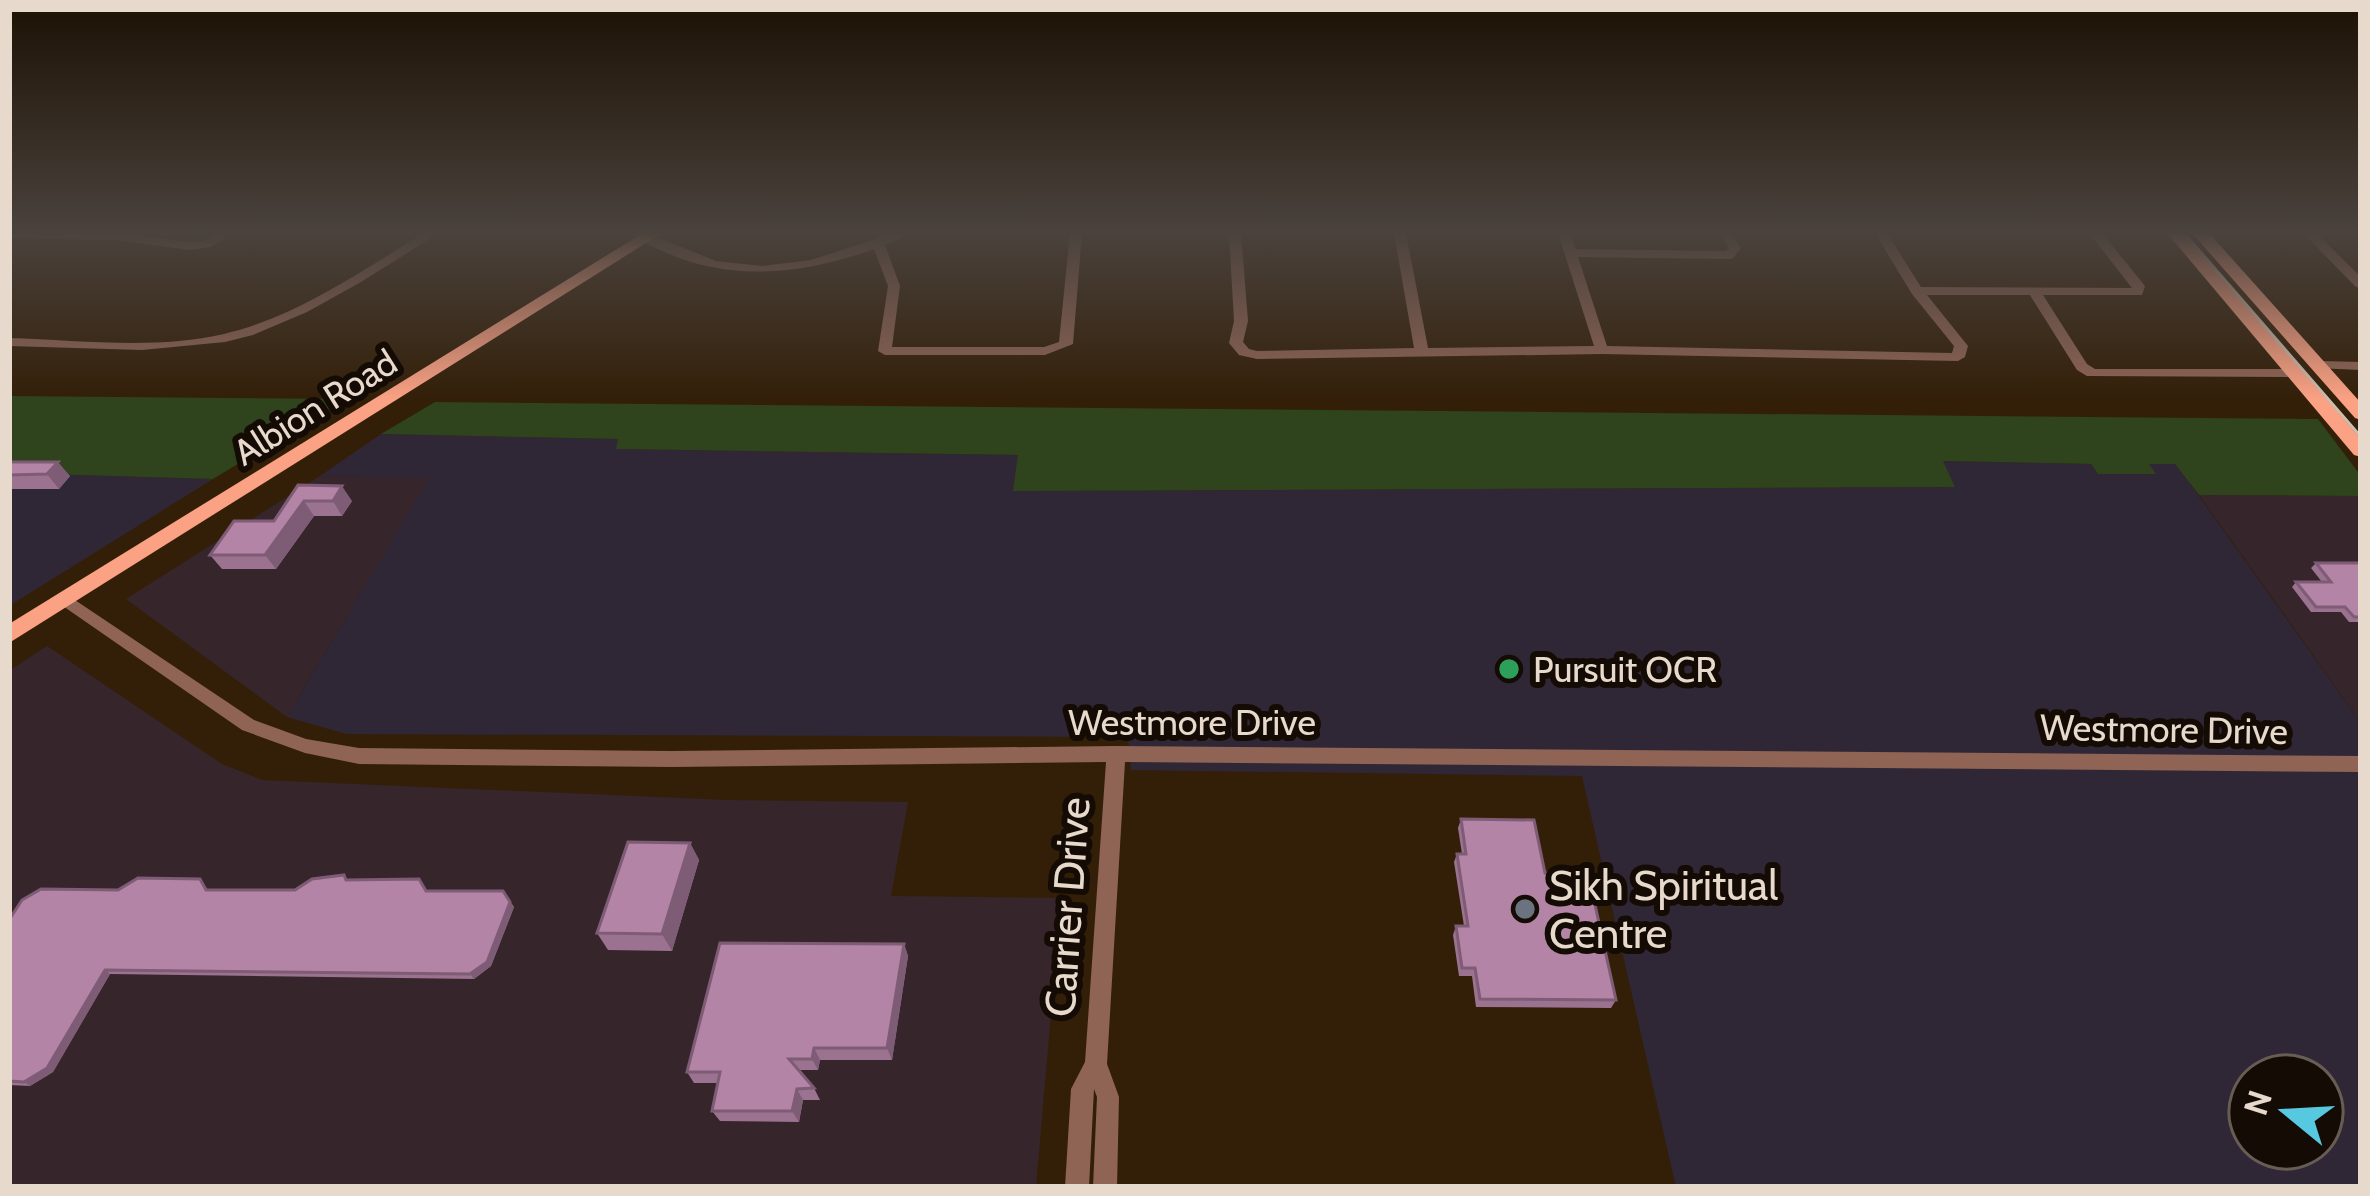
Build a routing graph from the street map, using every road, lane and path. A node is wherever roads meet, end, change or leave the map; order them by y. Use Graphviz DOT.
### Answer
graph roads {
  1 [pos="334,289"];
  2 [pos="560,289"];
  3 [pos="894,289"];
  4 [pos="1071,289"];
  5 [pos="1239,289"];
  6 [pos="1410,289"];
  7 [pos="1582,289"];
  8 [pos="2138,289"];
  9 [pos="2224,289"];
  10 [pos="2251,289"];
  11 [pos="1917,291"];
  12 [pos="2034,292"];
  13 [pos="9,342"];
  14 [pos="1602,350"];
  15 [pos="1422,353"];
  16 [pos="2320,365"];
  17 [pos="2361,366"];
  18 [pos="2297,373"];
  19 [pos="2361,414"];
  20 [pos="2361,451"];
  21 [pos="66,600"];
  22 [pos="9,635"];
  23 [pos="1116,754"];
  24 [pos="2361,764"];
  25 [pos="1096,1064"];
  26 [pos="1077,1187"];
  27 [pos="1105,1187"];
  1 -- 13 [label="street"];
  2 -- 21 [label="main road, Albion Road"];
  3 -- 4 [label="street"];
  5 -- 15 [label="street"];
  6 -- 15 [label="street"];
  7 -- 14 [label="street"];
  8 -- 12 [label="street"];
  9 -- 18 [label="main road"];
  10 -- 16 [label="main road"];
  11 -- 12 [label="street"];
  11 -- 14 [label="street"];
  12 -- 18 [label="street"];
  14 -- 15 [label="street"];
  16 -- 17 [label="street"];
  16 -- 19 [label="main road"];
  18 -- 20 [label="main road"];
  21 -- 22 [label="main road, Albion Road"];
  21 -- 23 [label="street, Westmore Drive"];
  23 -- 24 [label="street, Westmore Drive"];
  23 -- 25 [label="street, Carrier Drive"];
  25 -- 26 [label="street, Carrier Drive"];
  25 -- 27 [label="street, Carrier Drive"];
}
